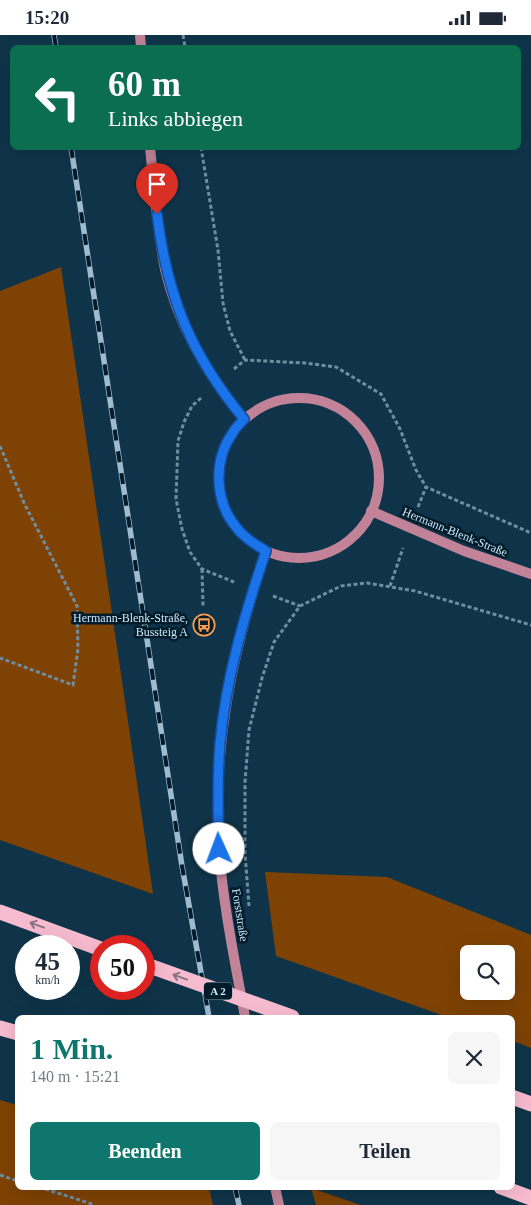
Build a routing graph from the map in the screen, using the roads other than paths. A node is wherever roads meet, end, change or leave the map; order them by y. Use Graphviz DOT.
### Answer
graph roads {
  1 [pos="150,150"];
  2 [pos="244,419"];
  3 [pos="371,511"];
  4 [pos="266,551"];
  5 [pos="531,574"];
  6 [pos="0,912"];
  7 [pos="90,945"];
  8 [pos="155,968"];
  9 [pos="245,1015"];
  10 [pos="286,1015"];
  11 [pos="0,1028"];
  12 [pos="15,1032"];
  13 [pos="515,1098"];
  14 [pos="531,1104"];
  15 [pos="276,1190"];
  16 [pos="509,1190"];
  17 [pos="531,1198"];
  18 [pos="279,1205"];
  1 -- 2 [label="main road"];
  2 -- 3 [label="main road"];
  2 -- 4 [label="main road"];
  3 -- 4 [label="main road"];
  3 -- 5 [label="main road, Hermann-Blenk-Straße"];
  4 -- 9 [label="main road, Forststraße"];
  7 -- 6 [label="highway, one-way"];
  10 -- 8 [label="highway, A 2, one-way, bridge"];
  11 -- 12 [label="highway"];
  13 -- 14 [label="highway"];
  15 -- 18 [label="main road"];
  16 -- 17 [label="highway"];
}
